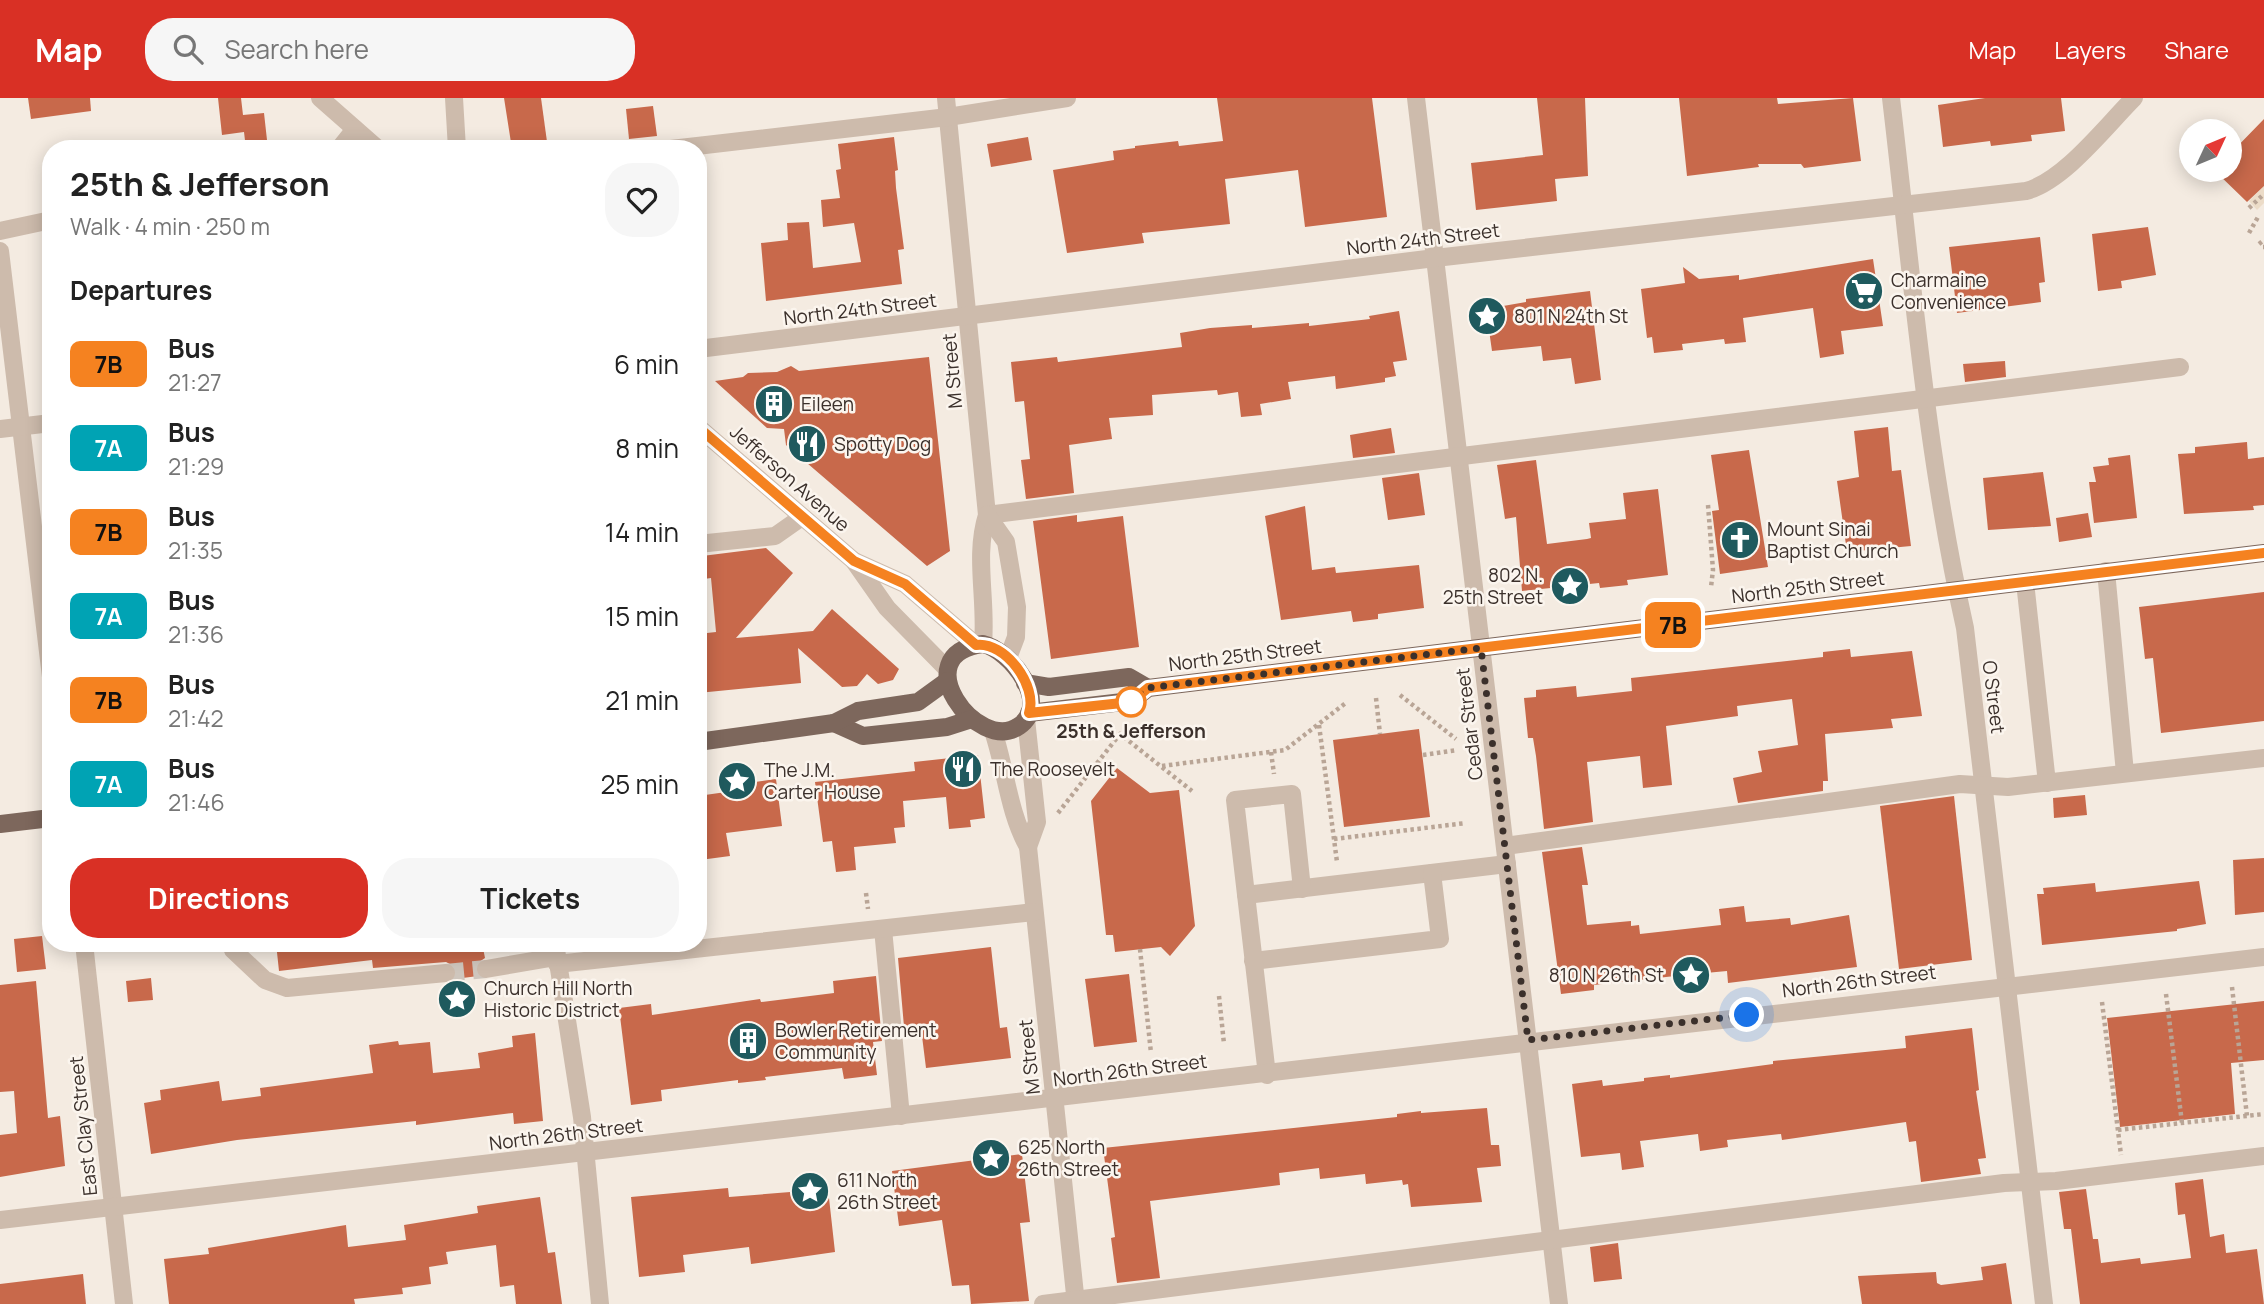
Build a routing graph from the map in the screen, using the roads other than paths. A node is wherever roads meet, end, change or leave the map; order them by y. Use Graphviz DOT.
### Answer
graph roads {
  1 [pos="320,98"];
  2 [pos="454,98"];
  3 [pos="946,98"];
  4 [pos="1067,98"];
  5 [pos="1416,98"];
  6 [pos="1891,98"];
  7 [pos="2123,102"];
  8 [pos="948,117"];
  9 [pos="355,129"];
  10 [pos="346,140"];
  11 [pos="368,140"];
  12 [pos="456,140"];
  13 [pos="707,145"];
  14 [pos="1903,204"];
  15 [pos="42,222"];
  16 [pos="0,231"];
  17 [pos="0,251"];
  18 [pos="1435,258"];
  19 [pos="968,318"];
  20 [pos="707,348"];
  21 [pos="2179,368"];
  22 [pos="1926,398"];
  23 [pos="42,423"];
  24 [pos="21,426"];
  25 [pos="0,429"];
  26 [pos="707,435"];
  27 [pos="1458,455"];
  28 [pos="986,514"];
  29 [pos="802,517"];
  30 [pos="707,543"];
  31 [pos="2264,553"];
  32 [pos="854,561"];
  33 [pos="2106,571"];
  34 [pos="2025,582"];
  35 [pos="42,583"];
  36 [pos="1956,590"];
  37 [pos="979,644"];
  38 [pos="1481,648"];
  39 [pos="1008,657"];
  40 [pos="947,675"];
  41 [pos="1025,683"];
  42 [pos="1148,688"];
  43 [pos="1028,716"];
  44 [pos="972,719"];
  45 [pos="834,723"];
  46 [pos="993,731"];
  47 [pos="707,740"];
  48 [pos="2264,758"];
  49 [pos="2125,773"];
  50 [pos="2047,783"];
  51 [pos="1984,786"];
  52 [pos="42,819"];
  53 [pos="0,824"];
  54 [pos="1028,847"];
  55 [pos="1506,855"];
  56 [pos="1432,873"];
  57 [pos="1302,889"];
  58 [pos="1246,895"];
  59 [pos="1034,912"];
  60 [pos="883,929"];
  61 [pos="707,943"];
  62 [pos="85,952"];
  63 [pos="235,952"];
  64 [pos="594,952"];
  65 [pos="556,955"];
  66 [pos="2264,957"];
  67 [pos="1253,961"];
  68 [pos="486,969"];
  69 [pos="446,973"];
  70 [pos="2008,985"];
  71 [pos="1528,1040"];
  72 [pos="1266,1075"];
  73 [pos="1055,1100"];
  74 [pos="901,1116"];
  75 [pos="585,1152"];
  76 [pos="2264,1156"];
  77 [pos="2029,1182"];
  78 [pos="113,1208"];
  79 [pos="0,1220"];
  80 [pos="1551,1239"];
  81 [pos="1075,1302"];
  82 [pos="124,1304"];
  83 [pos="600,1304"];
  84 [pos="1043,1304"];
  85 [pos="1559,1304"];
  86 [pos="2044,1304"];
  1 -- 9 [label="street"];
  2 -- 12 [label="street"];
  3 -- 8 [label="street, M Street"];
  4 -- 8 [label="street"];
  5 -- 18 [label="street, Cedar Street"];
  6 -- 14 [label="street, O Street"];
  7 -- 14 [label="street, North 24th Street"];
  8 -- 13 [label="street"];
  8 -- 19 [label="street, M Street"];
  9 -- 10 [label="street"];
  9 -- 11 [label="street"];
  14 -- 18 [label="street, North 24th Street"];
  14 -- 22 [label="street, O Street"];
  15 -- 16 [label="street"];
  17 -- 24 [label="street"];
  18 -- 19 [label="street, North 24th Street"];
  18 -- 27 [label="street, Cedar Street"];
  19 -- 20 [label="street, North 24th Street"];
  19 -- 28 [label="street, M Street"];
  21 -- 22 [label="street"];
  22 -- 27 [label="street"];
  22 -- 36 [label="street, O Street"];
  23 -- 24 [label="street"];
  24 -- 25 [label="street"];
  24 -- 35 [label="street"];
  26 -- 29 [label="street, Jefferson Avenue"];
  27 -- 28 [label="street"];
  27 -- 38 [label="street, Cedar Street"];
  28 -- 37 [label="street, M Street"];
  28 -- 39 [label="street, M Street"];
  29 -- 30 [label="street"];
  29 -- 32 [label="street, Jefferson Avenue"];
  31 -- 33 [label="main road, North 25th Street"];
  32 -- 37 [label="street, Jefferson Avenue"];
  32 -- 40 [label="street, Jefferson Avenue"];
  33 -- 34 [label="main road, North 25th Street"];
  33 -- 49 [label="street"];
  34 -- 36 [label="main road, North 25th Street"];
  34 -- 50 [label="street"];
  36 -- 38 [label="main road, North 25th Street"];
  36 -- 51 [label="street, O Street"];
  37 -- 39 [label="main road"];
  37 -- 40 [label="main road"];
  38 -- 42 [label="main road, North 25th Street"];
  38 -- 55 [label="street, Cedar Street"];
  39 -- 41 [label="main road"];
  40 -- 44 [label="main road"];
  40 -- 45 [label="main road"];
  41 -- 42 [label="main road, North 25th Street"];
  41 -- 43 [label="main road"];
  42 -- 43 [label="main road, North 25th Street"];
  43 -- 46 [label="main road"];
  43 -- 54 [label="street, M Street"];
  44 -- 45 [label="main road"];
  44 -- 46 [label="main road"];
  45 -- 47 [label="main road"];
  46 -- 54 [label="street, M Street"];
  48 -- 49 [label="street"];
  49 -- 50 [label="street"];
  50 -- 51 [label="street"];
  51 -- 55 [label="street"];
  51 -- 70 [label="street, O Street"];
  52 -- 53 [label="main road"];
  54 -- 59 [label="street, M Street"];
  55 -- 56 [label="street"];
  55 -- 71 [label="street, Cedar Street"];
  56 -- 57 [label="street"];
  56 -- 67 [label="street"];
  57 -- 58 [label="street"];
  57 -- 58 [label="street"];
  58 -- 67 [label="street"];
  59 -- 60 [label="street"];
  59 -- 73 [label="street, M Street"];
  60 -- 61 [label="street"];
  60 -- 74 [label="street"];
  62 -- 78 [label="street, East Clay Street"];
  63 -- 69 [label="street"];
  64 -- 65 [label="street"];
  65 -- 68 [label="street"];
  65 -- 75 [label="street"];
  66 -- 70 [label="street, North 26th Street"];
  67 -- 72 [label="street"];
  70 -- 71 [label="street, North 26th Street"];
  70 -- 77 [label="street, O Street"];
  71 -- 72 [label="street, North 26th Street"];
  71 -- 80 [label="street, Cedar Street"];
  72 -- 73 [label="street, North 26th Street"];
  73 -- 74 [label="street, North 26th Street"];
  73 -- 81 [label="street, M Street"];
  74 -- 75 [label="street, North 26th Street"];
  75 -- 78 [label="street, North 26th Street"];
  75 -- 83 [label="street"];
  76 -- 77 [label="street"];
  77 -- 80 [label="street"];
  77 -- 86 [label="street, O Street"];
  78 -- 79 [label="street, North 26th Street"];
  78 -- 82 [label="street, East Clay Street"];
  80 -- 81 [label="street"];
  80 -- 85 [label="street, Cedar Street"];
  81 -- 84 [label="street"];
}
